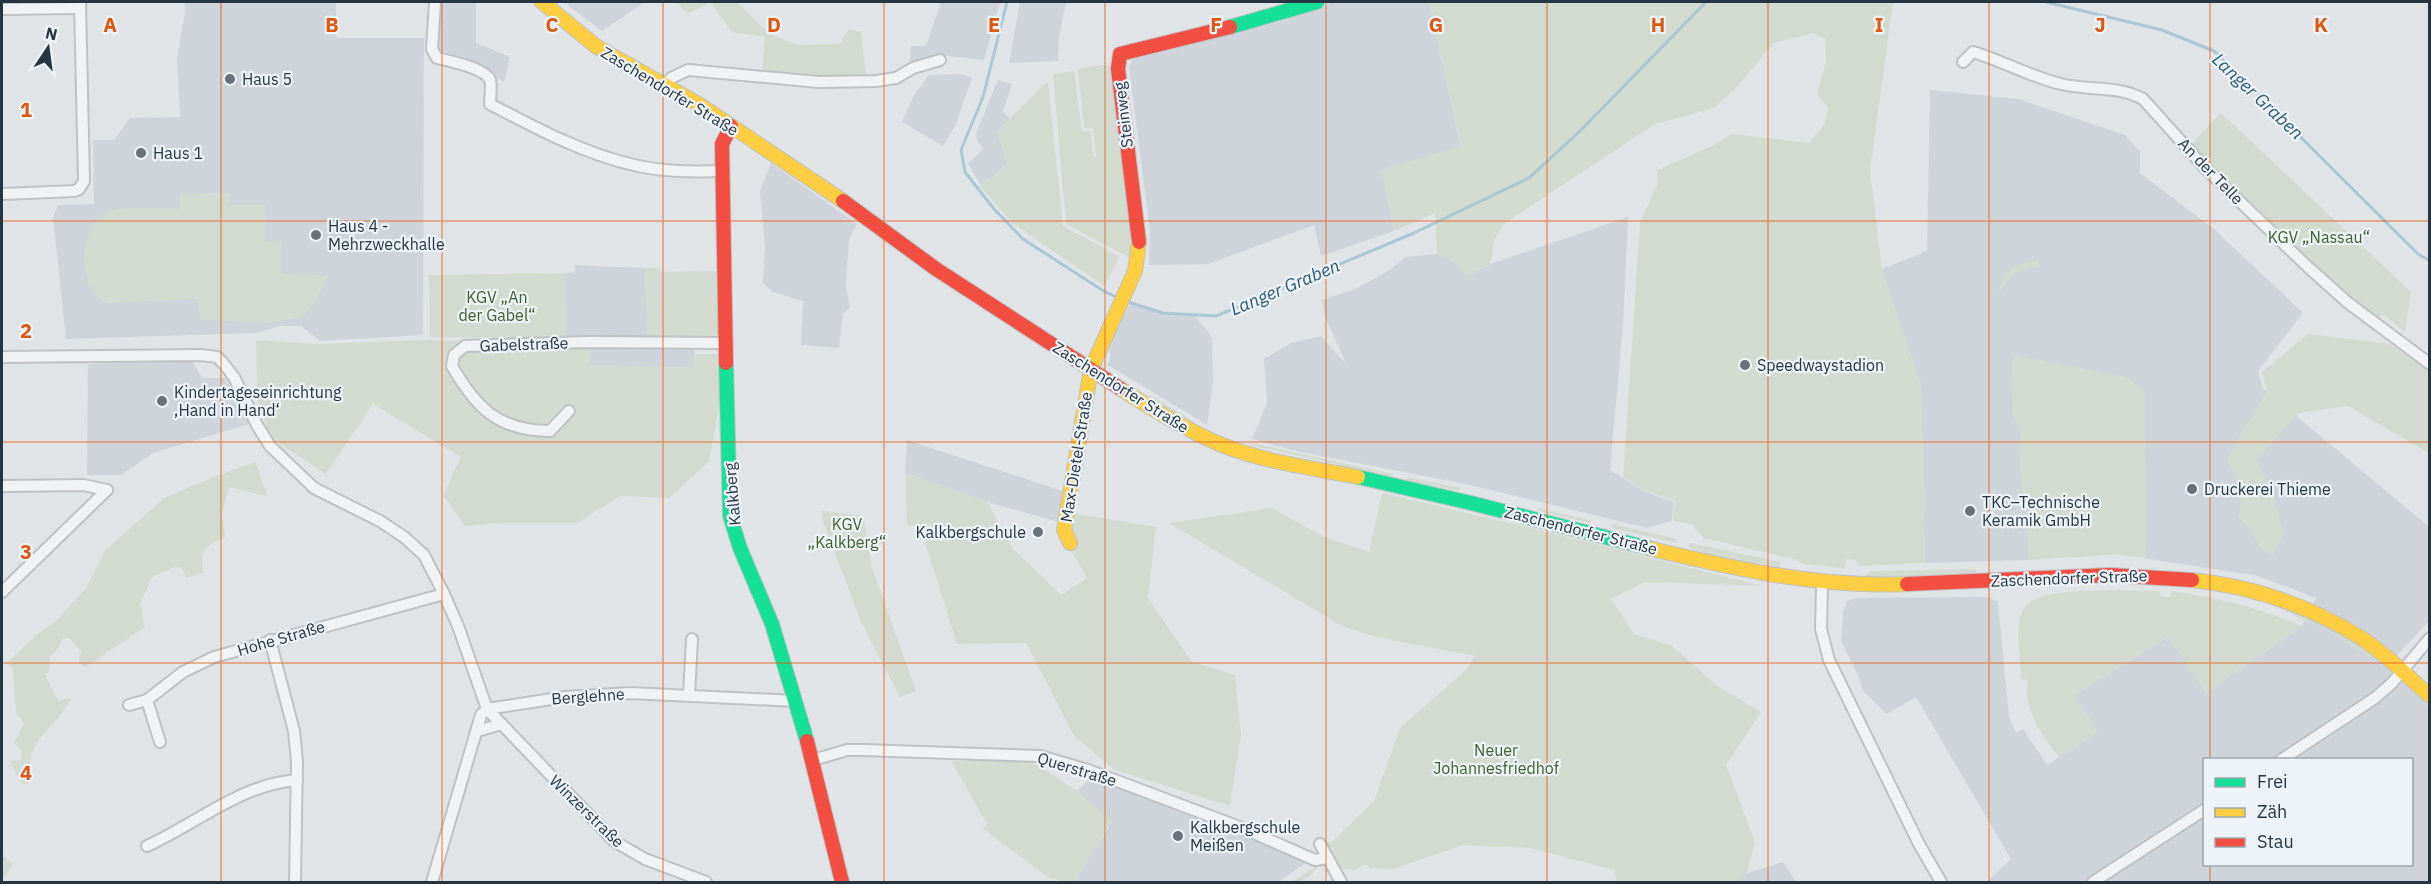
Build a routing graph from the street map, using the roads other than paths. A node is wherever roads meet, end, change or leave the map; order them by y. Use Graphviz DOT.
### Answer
graph roads {
  1 [pos="435,2"];
  2 [pos="542,2"];
  3 [pos="1317,2"];
  4 [pos="80,5"];
  5 [pos="2,9"];
  6 [pos="940,60"];
  7 [pos="1963,62"];
  8 [pos="666,86"];
  9 [pos="731,126"];
  10 [pos="722,171"];
  11 [pos="2,194"];
  12 [pos="725,343"];
  13 [pos="2,357"];
  14 [pos="2430,364"];
  15 [pos="1091,369"];
  16 [pos="569,411"];
  17 [pos="2,486"];
  18 [pos="1070,543"];
  19 [pos="1822,583"];
  20 [pos="2,592"];
  21 [pos="444,594"];
  22 [pos="2430,638"];
  23 [pos="692,639"];
  24 [pos="270,640"];
  25 [pos="2401,671"];
  26 [pos="689,695"];
  27 [pos="2430,696"];
  28 [pos="147,700"];
  29 [pos="796,701"];
  30 [pos="129,705"];
  31 [pos="488,709"];
  32 [pos="502,724"];
  33 [pos="477,731"];
  34 [pos="160,742"];
  35 [pos="2283,758"];
  36 [pos="813,760"];
  37 [pos="297,780"];
  38 [pos="2203,811"];
  39 [pos="1320,844"];
  40 [pos="147,846"];
  41 [pos="1328,858"];
  42 [pos="295,882"];
  43 [pos="432,882"];
  44 [pos="706,882"];
  45 [pos="842,882"];
  46 [pos="1341,882"];
  47 [pos="1941,882"];
  48 [pos="2093,882"];
  1 -- 10 [label="street"];
  2 -- 8 [label="street, Zaschendorfer Straße"];
  3 -- 15 [label="street, Steinweg"];
  4 -- 5 [label="street"];
  4 -- 11 [label="street"];
  6 -- 8 [label="street"];
  7 -- 14 [label="street, An der Telle"];
  8 -- 9 [label="street, Zaschendorfer Straße"];
  9 -- 10 [label="street, Kalkberg"];
  9 -- 15 [label="street, Zaschendorfer Straße"];
  10 -- 12 [label="street, Kalkberg"];
  12 -- 16 [label="street, Gabelstraße"];
  12 -- 29 [label="street, Kalkberg"];
  13 -- 21 [label="street"];
  15 -- 18 [label="street, Max-Dietel-Straße"];
  15 -- 19 [label="street, Zaschendorfer Straße"];
  17 -- 20 [label="street"];
  19 -- 25 [label="street, Zaschendorfer Straße"];
  19 -- 47 [label="street"];
  21 -- 24 [label="street, Hohe Straße"];
  21 -- 31 [label="street"];
  22 -- 25 [label="street"];
  23 -- 26 [label="street"];
  24 -- 28 [label="street, Hohe Straße"];
  24 -- 37 [label="street"];
  25 -- 27 [label="street, Zaschendorfer Straße"];
  25 -- 35 [label="street"];
  26 -- 29 [label="street, Berglehne"];
  26 -- 31 [label="street, Berglehne"];
  28 -- 30 [label="street, Hohe Straße"];
  28 -- 34 [label="street"];
  29 -- 36 [label="street, Kalkberg"];
  31 -- 32 [label="street, Winzerstraße"];
  31 -- 33 [label="street"];
  32 -- 33 [label="street"];
  32 -- 44 [label="street, Winzerstraße"];
  33 -- 43 [label="street"];
  36 -- 41 [label="street, Querstraße"];
  36 -- 45 [label="street, Kalkberg"];
  37 -- 40 [label="street"];
  37 -- 42 [label="street"];
  38 -- 48 [label="street"];
  39 -- 41 [label="street"];
  41 -- 46 [label="street"];
}
